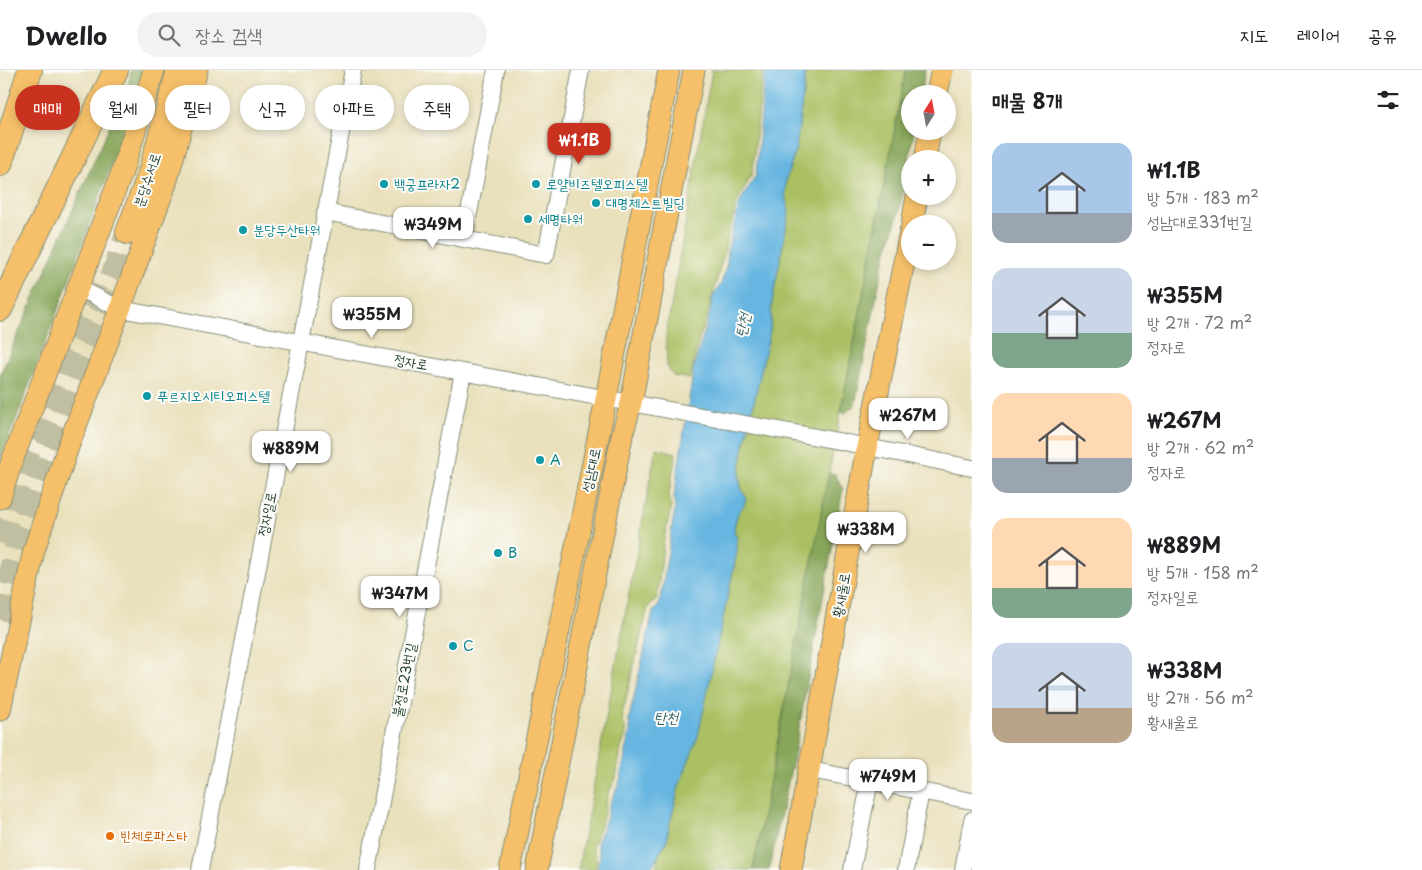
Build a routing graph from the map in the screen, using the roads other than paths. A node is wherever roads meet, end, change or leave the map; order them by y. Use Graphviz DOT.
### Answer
graph roads {
  1 [pos="30,70"];
  2 [pos="116,70"];
  3 [pos="154,70"];
  4 [pos="165,70"];
  5 [pos="179,70"];
  6 [pos="197,70"];
  7 [pos="353,70"];
  8 [pos="496,70"];
  9 [pos="581,70"];
  10 [pos="670,70"];
  11 [pos="694,70"];
  12 [pos="942,70"];
  13 [pos="939,85"];
  14 [pos="0,164"];
  15 [pos="325,212"];
  16 [pos="464,239"];
  17 [pos="902,270"];
  18 [pos="79,288"];
  19 [pos="0,309"];
  20 [pos="120,309"];
  21 [pos="300,342"];
  22 [pos="463,372"];
  23 [pos="606,399"];
  24 [pos="631,403"];
  25 [pos="867,447"];
  26 [pos="972,468"];
  27 [pos="0,498"];
  28 [pos="0,710"];
  29 [pos="810,770"];
  30 [pos="870,781"];
  31 [pos="921,791"];
  32 [pos="972,801"];
  33 [pos="972,820"];
  34 [pos="200,870"];
  35 [pos="368,870"];
  36 [pos="510,870"];
  37 [pos="537,870"];
  38 [pos="791,870"];
  39 [pos="852,870"];
  40 [pos="906,870"];
  41 [pos="962,870"];
  1 -- 14 [label="highway"];
  2 -- 19 [label="highway"];
  3 -- 18 [label="main road"];
  4 -- 5 [label="highway, 분당수서로"];
  6 -- 20 [label="main road"];
  7 -- 15 [label="street, 정자일로"];
  8 -- 16 [label="street"];
  9 -- 16 [label="street"];
  10 -- 23 [label="main road, 성남대로"];
  11 -- 24 [label="main road, 성남대로"];
  12 -- 13 [label="main road"];
  15 -- 16 [label="street"];
  15 -- 21 [label="street, 정자일로"];
  17 -- 25 [label="main road, 황새울로"];
  18 -- 20 [label="street, 정자로"];
  18 -- 27 [label="main road"];
  20 -- 21 [label="street, 정자로"];
  20 -- 28 [label="main road"];
  21 -- 22 [label="street, 정자로"];
  21 -- 34 [label="street, 정자일로"];
  22 -- 23 [label="street, 정자로"];
  22 -- 35 [label="street, 불정로23번길"];
  23 -- 24 [label="street, 정자로"];
  23 -- 36 [label="main road, 성남대로"];
  24 -- 25 [label="street, 정자로, bridge"];
  24 -- 37 [label="main road, 성남대로"];
  25 -- 26 [label="street"];
  25 -- 29 [label="main road, 황새울로"];
  29 -- 30 [label="street"];
  29 -- 38 [label="main road, 황새울로"];
  30 -- 31 [label="street"];
  30 -- 39 [label="street"];
  31 -- 32 [label="street"];
  31 -- 40 [label="street"];
  33 -- 41 [label="street"];
}
